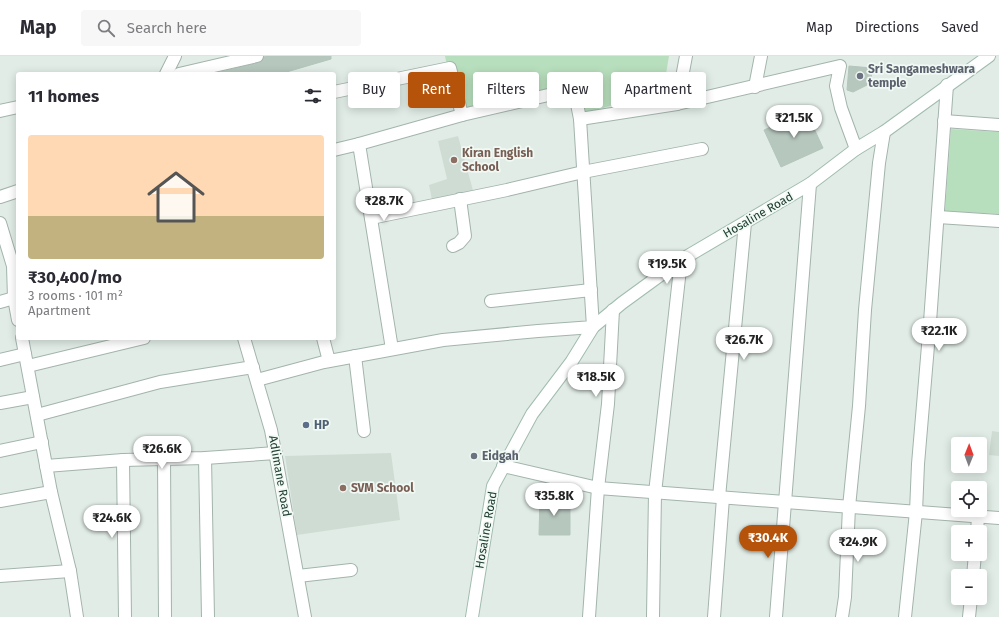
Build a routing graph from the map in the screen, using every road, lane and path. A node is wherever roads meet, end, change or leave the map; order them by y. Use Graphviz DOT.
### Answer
graph roads {
  1 [pos="175,56"];
  2 [pos="257,56"];
  3 [pos="686,56"];
  4 [pos="761,56"];
  5 [pos="989,56"];
  6 [pos="841,61"];
  7 [pos="167,72"];
  8 [pos="188,72"];
  9 [pos="683,72"];
  10 [pos="947,85"];
  11 [pos="755,86"];
  12 [pos="336,92"];
  13 [pos="706,97"];
  14 [pos="16,107"];
  15 [pos="651,108"];
  16 [pos="0,111"];
  17 [pos="462,115"];
  18 [pos="580,119"];
  19 [pos="944,121"];
  20 [pos="999,125"];
  21 [pos="884,132"];
  22 [pos="359,144"];
  23 [pos="702,149"];
  24 [pos="856,149"];
  25 [pos="336,150"];
  26 [pos="583,172"];
  27 [pos="810,184"];
  28 [pos="16,192"];
  29 [pos="0,197"];
  30 [pos="460,199"];
  31 [pos="938,217"];
  32 [pos="371,218"];
  33 [pos="999,221"];
  34 [pos="0,223"];
  35 [pos="745,223"];
  36 [pos="454,246"];
  37 [pos="680,260"];
  38 [pos="15,265"];
  39 [pos="591,290"];
  40 [pos="14,298"];
  41 [pos="491,301"];
  42 [pos="0,302"];
  43 [pos="16,308"];
  44 [pos="613,310"];
  45 [pos="594,328"];
  46 [pos="22,340"];
  47 [pos="133,340"];
  48 [pos="245,340"];
  49 [pos="324,340"];
  50 [pos="392,349"];
  51 [pos="355,356"];
  52 [pos="0,360"];
  53 [pos="27,360"];
  54 [pos="329,361"];
  55 [pos="253,367"];
  56 [pos="257,380"];
  57 [pos="33,397"];
  58 [pos="0,403"];
  59 [pos="37,415"];
  60 [pos="364,431"];
  61 [pos="42,442"];
  62 [pos="0,451"];
  63 [pos="276,453"];
  64 [pos="164,458"];
  65 [pos="205,458"];
  66 [pos="123,460"];
  67 [pos="46,466"];
  68 [pos="503,466"];
  69 [pos="598,488"];
  70 [pos="51,492"];
  71 [pos="655,493"];
  72 [pos="721,498"];
  73 [pos="0,500"];
  74 [pos="784,502"];
  75 [pos="849,507"];
  76 [pos="916,512"];
  77 [pos="951,514"];
  78 [pos="987,517"];
  79 [pos="999,518"];
  80 [pos="351,570"];
  81 [pos="70,571"];
  82 [pos="0,576"];
  83 [pos="298,576"];
  84 [pos="970,605"];
  85 [pos="77,617"];
  86 [pos="125,617"];
  87 [pos="165,617"];
  88 [pos="208,617"];
  89 [pos="305,617"];
  90 [pos="472,617"];
  91 [pos="589,617"];
  92 [pos="653,617"];
  93 [pos="714,617"];
  94 [pos="776,617"];
  95 [pos="842,617"];
  96 [pos="905,617"];
  97 [pos="969,617"];
  1 -- 7 [label="street"];
  2 -- 8 [label="street"];
  3 -- 9 [label="street"];
  4 -- 11 [label="street"];
  5 -- 10 [label="street, Hosaline Road"];
  6 -- 11 [label="street"];
  6 -- 24 [label="street"];
  10 -- 19 [label="street"];
  10 -- 21 [label="street, Hosaline Road"];
  11 -- 13 [label="street"];
  12 -- 17 [label="street"];
  14 -- 16 [label="street"];
  15 -- 18 [label="street"];
  17 -- 18 [label="street"];
  17 -- 22 [label="street"];
  18 -- 26 [label="street"];
  19 -- 20 [label="street"];
  19 -- 31 [label="street"];
  21 -- 24 [label="street, Hosaline Road"];
  21 -- 75 [label="street"];
  22 -- 25 [label="street"];
  22 -- 32 [label="street"];
  23 -- 26 [label="street"];
  24 -- 27 [label="street, Hosaline Road"];
  26 -- 30 [label="street"];
  26 -- 39 [label="street"];
  27 -- 35 [label="street, Hosaline Road"];
  27 -- 74 [label="street"];
  28 -- 29 [label="street"];
  30 -- 32 [label="street"];
  30 -- 36 [label="street"];
  31 -- 33 [label="street"];
  31 -- 76 [label="street"];
  32 -- 50 [label="street"];
  34 -- 38 [label="street"];
  35 -- 37 [label="street, Hosaline Road"];
  35 -- 72 [label="street"];
  37 -- 44 [label="street, Hosaline Road"];
  37 -- 71 [label="street"];
  38 -- 40 [label="street"];
  39 -- 41 [label="street"];
  39 -- 45 [label="street"];
  40 -- 42 [label="street"];
  40 -- 43 [label="street"];
  44 -- 45 [label="street, Hosaline Road"];
  44 -- 69 [label="street"];
  45 -- 50 [label="street"];
  45 -- 68 [label="street, Hosaline Road"];
  46 -- 53 [label="street"];
  47 -- 53 [label="street"];
  48 -- 55 [label="street, Adlimane Road"];
  49 -- 54 [label="street"];
  50 -- 51 [label="street"];
  51 -- 54 [label="street"];
  51 -- 60 [label="street"];
  52 -- 53 [label="street"];
  53 -- 57 [label="street"];
  54 -- 56 [label="street"];
  55 -- 56 [label="street, Adlimane Road"];
  55 -- 59 [label="street"];
  56 -- 63 [label="street, Adlimane Road"];
  57 -- 58 [label="street"];
  57 -- 59 [label="street"];
  59 -- 61 [label="street"];
  61 -- 62 [label="street"];
  61 -- 67 [label="street"];
  63 -- 65 [label="street"];
  63 -- 83 [label="street, Adlimane Road"];
  64 -- 65 [label="street"];
  64 -- 66 [label="street"];
  64 -- 87 [label="street"];
  65 -- 88 [label="street"];
  66 -- 67 [label="street"];
  66 -- 86 [label="street"];
  67 -- 70 [label="street"];
  68 -- 69 [label="street"];
  68 -- 90 [label="street, Hosaline Road"];
  69 -- 71 [label="street"];
  69 -- 91 [label="street"];
  70 -- 73 [label="street"];
  70 -- 81 [label="street"];
  71 -- 72 [label="street"];
  71 -- 92 [label="street"];
  72 -- 74 [label="street"];
  72 -- 93 [label="street"];
  74 -- 75 [label="street"];
  74 -- 94 [label="street"];
  75 -- 76 [label="street"];
  75 -- 95 [label="street"];
  76 -- 77 [label="street"];
  76 -- 96 [label="street"];
  78 -- 79 [label="street"];
  80 -- 83 [label="street"];
  81 -- 82 [label="street"];
  81 -- 85 [label="street"];
  83 -- 89 [label="street, Adlimane Road"];
  84 -- 97 [label="street"];
}
